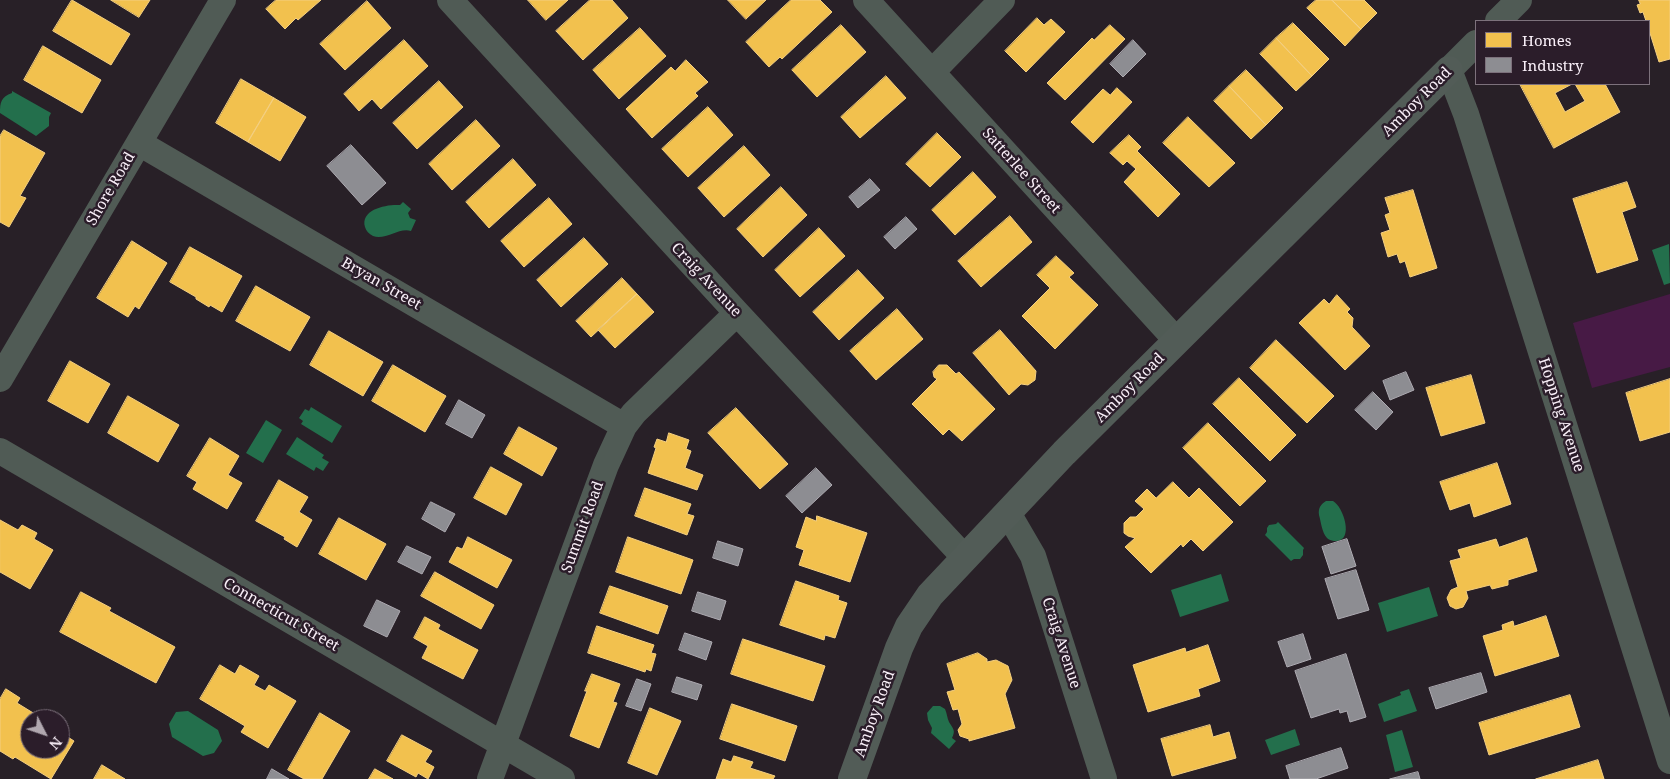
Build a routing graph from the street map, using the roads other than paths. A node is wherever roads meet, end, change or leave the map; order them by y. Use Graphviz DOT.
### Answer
graph roads {
  1 [pos="223,0"];
  2 [pos="450,0"];
  3 [pos="866,0"];
  4 [pos="1002,0"];
  5 [pos="1519,0"];
  6 [pos="1499,20"];
  7 [pos="1475,44"];
  8 [pos="1449,70"];
  9 [pos="932,72"];
  10 [pos="138,143"];
  11 [pos="736,313"];
  12 [pos="1177,341"];
  13 [pos="0,379"];
  14 [pos="624,426"];
  15 [pos="0,451"];
  16 [pos="1008,513"];
  17 [pos="965,558"];
  18 [pos="503,745"];
  19 [pos="1670,761"];
  20 [pos="490,779"];
  21 [pos="562,779"];
  22 [pos="852,779"];
  23 [pos="1104,779"];
  1 -- 10 [label="street, Shore Road"];
  2 -- 11 [label="street, Craig Avenue"];
  3 -- 9 [label="street, Satterlee Street"];
  4 -- 9 [label="street"];
  5 -- 6 [label="street"];
  7 -- 8 [label="street, Amboy Road"];
  8 -- 12 [label="street, Amboy Road"];
  8 -- 19 [label="street, Hopping Avenue"];
  9 -- 12 [label="street, Satterlee Street"];
  10 -- 13 [label="street, Shore Road"];
  10 -- 14 [label="street, Bryan Street"];
  11 -- 14 [label="street, Summit Road"];
  11 -- 17 [label="street, Craig Avenue"];
  12 -- 16 [label="street, Amboy Road"];
  14 -- 18 [label="street, Summit Road"];
  15 -- 18 [label="street, Connecticut Street"];
  16 -- 17 [label="street, Amboy Road"];
  16 -- 23 [label="street, Craig Avenue"];
  17 -- 22 [label="street, Amboy Road"];
  18 -- 20 [label="street, Summit Road"];
  18 -- 21 [label="street, Connecticut Street"];
}
